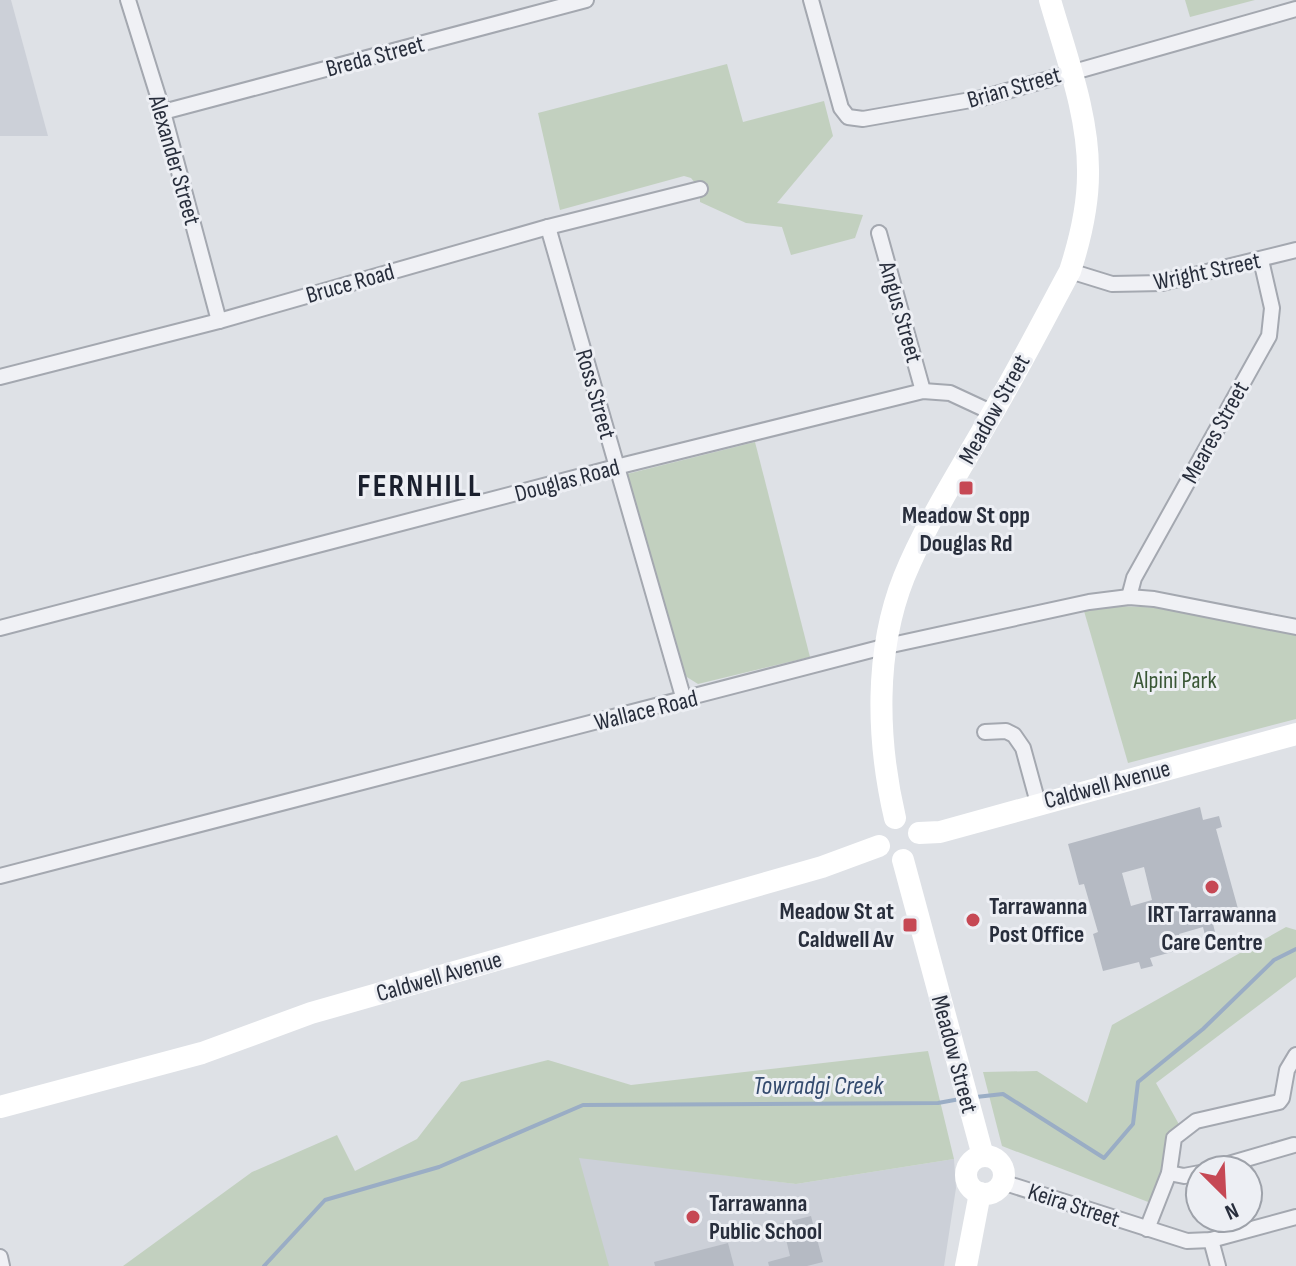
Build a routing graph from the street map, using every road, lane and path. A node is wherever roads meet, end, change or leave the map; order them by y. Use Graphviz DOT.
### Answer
graph roads {
  1 [pos="128,0"];
  2 [pos="586,0"];
  3 [pos="811,0"];
  4 [pos="1050,0"];
  5 [pos="1296,9"];
  6 [pos="1070,71"];
  7 [pos="163,112"];
  8 [pos="700,189"];
  9 [pos="548,227"];
  10 [pos="879,233"];
  11 [pos="1296,250"];
  12 [pos="1261,260"];
  13 [pos="1070,271"];
  14 [pos="219,321"];
  15 [pos="0,377"];
  16 [pos="923,391"];
  17 [pos="993,413"];
  18 [pos="616,467"];
  19 [pos="1129,597"];
  20 [pos="1296,627"];
  21 [pos="0,628"];
  22 [pos="887,646"];
  23 [pos="684,700"];
  24 [pos="985,732"];
  25 [pos="1296,734"];
  26 [pos="1038,803"];
  27 [pos="895,818"];
  28 [pos="919,833"];
  29 [pos="879,846"];
  30 [pos="903,860"];
  31 [pos="0,876"];
  32 [pos="1296,1055"];
  33 [pos="0,1107"];
  34 [pos="1294,1145"];
  35 [pos="1263,1154"];
  36 [pos="983,1156"];
  37 [pos="1169,1173"];
  38 [pos="1184,1176"];
  39 [pos="1002,1182"];
  40 [pos="980,1193"];
  41 [pos="1296,1217"];
  42 [pos="1147,1229"];
  43 [pos="1211,1240"];
  44 [pos="0,1257"];
  45 [pos="2,1266"];
  46 [pos="966,1266"];
  47 [pos="1218,1266"];
  1 -- 7 [label="street, Alexander Street"];
  2 -- 7 [label="street, Breda Street"];
  3 -- 6 [label="street, Brian Street"];
  4 -- 6 [label="main road, Meadow Street"];
  5 -- 6 [label="street, Brian Street"];
  6 -- 13 [label="main road, Meadow Street"];
  7 -- 14 [label="street, Alexander Street"];
  8 -- 9 [label="street, Bruce Road"];
  9 -- 14 [label="street, Bruce Road"];
  9 -- 18 [label="street, Ross Street"];
  10 -- 16 [label="street, Angus Street"];
  11 -- 12 [label="street, Wright Street"];
  12 -- 13 [label="street, Wright Street"];
  12 -- 19 [label="street, Meares Street"];
  13 -- 17 [label="main road, Meadow Street"];
  14 -- 15 [label="street, Bruce Road"];
  16 -- 17 [label="street, Douglas Road"];
  16 -- 18 [label="street, Douglas Road"];
  17 -- 22 [label="main road, Meadow Street"];
  18 -- 21 [label="street, Douglas Road"];
  18 -- 23 [label="street, Ross Street"];
  19 -- 20 [label="street, Wallace Road"];
  19 -- 22 [label="street, Wallace Road"];
  22 -- 23 [label="street, Wallace Road"];
  22 -- 27 [label="main road, Meadow Street"];
  23 -- 31 [label="street, Wallace Road"];
  24 -- 26 [label="street"];
  25 -- 26 [label="main road, Caldwell Avenue"];
  26 -- 28 [label="main road, Caldwell Avenue"];
  27 -- 28 [label="main road"];
  27 -- 29 [label="main road"];
  28 -- 30 [label="main road"];
  29 -- 30 [label="main road"];
  29 -- 33 [label="main road, Caldwell Avenue"];
  30 -- 36 [label="main road, Meadow Street"];
  32 -- 37 [label="street, Keira Street"];
  34 -- 35 [label="street"];
  36 -- 39 [label="main road"];
  36 -- 40 [label="main road"];
  37 -- 38 [label="street"];
  37 -- 42 [label="street, Keira Street"];
  39 -- 40 [label="main road"];
  39 -- 42 [label="street, Keira Street"];
  40 -- 46 [label="main road"];
  41 -- 43 [label="street, Keira Street"];
  42 -- 43 [label="street, Keira Street"];
  43 -- 47 [label="street"];
  44 -- 45 [label="street"];
}
